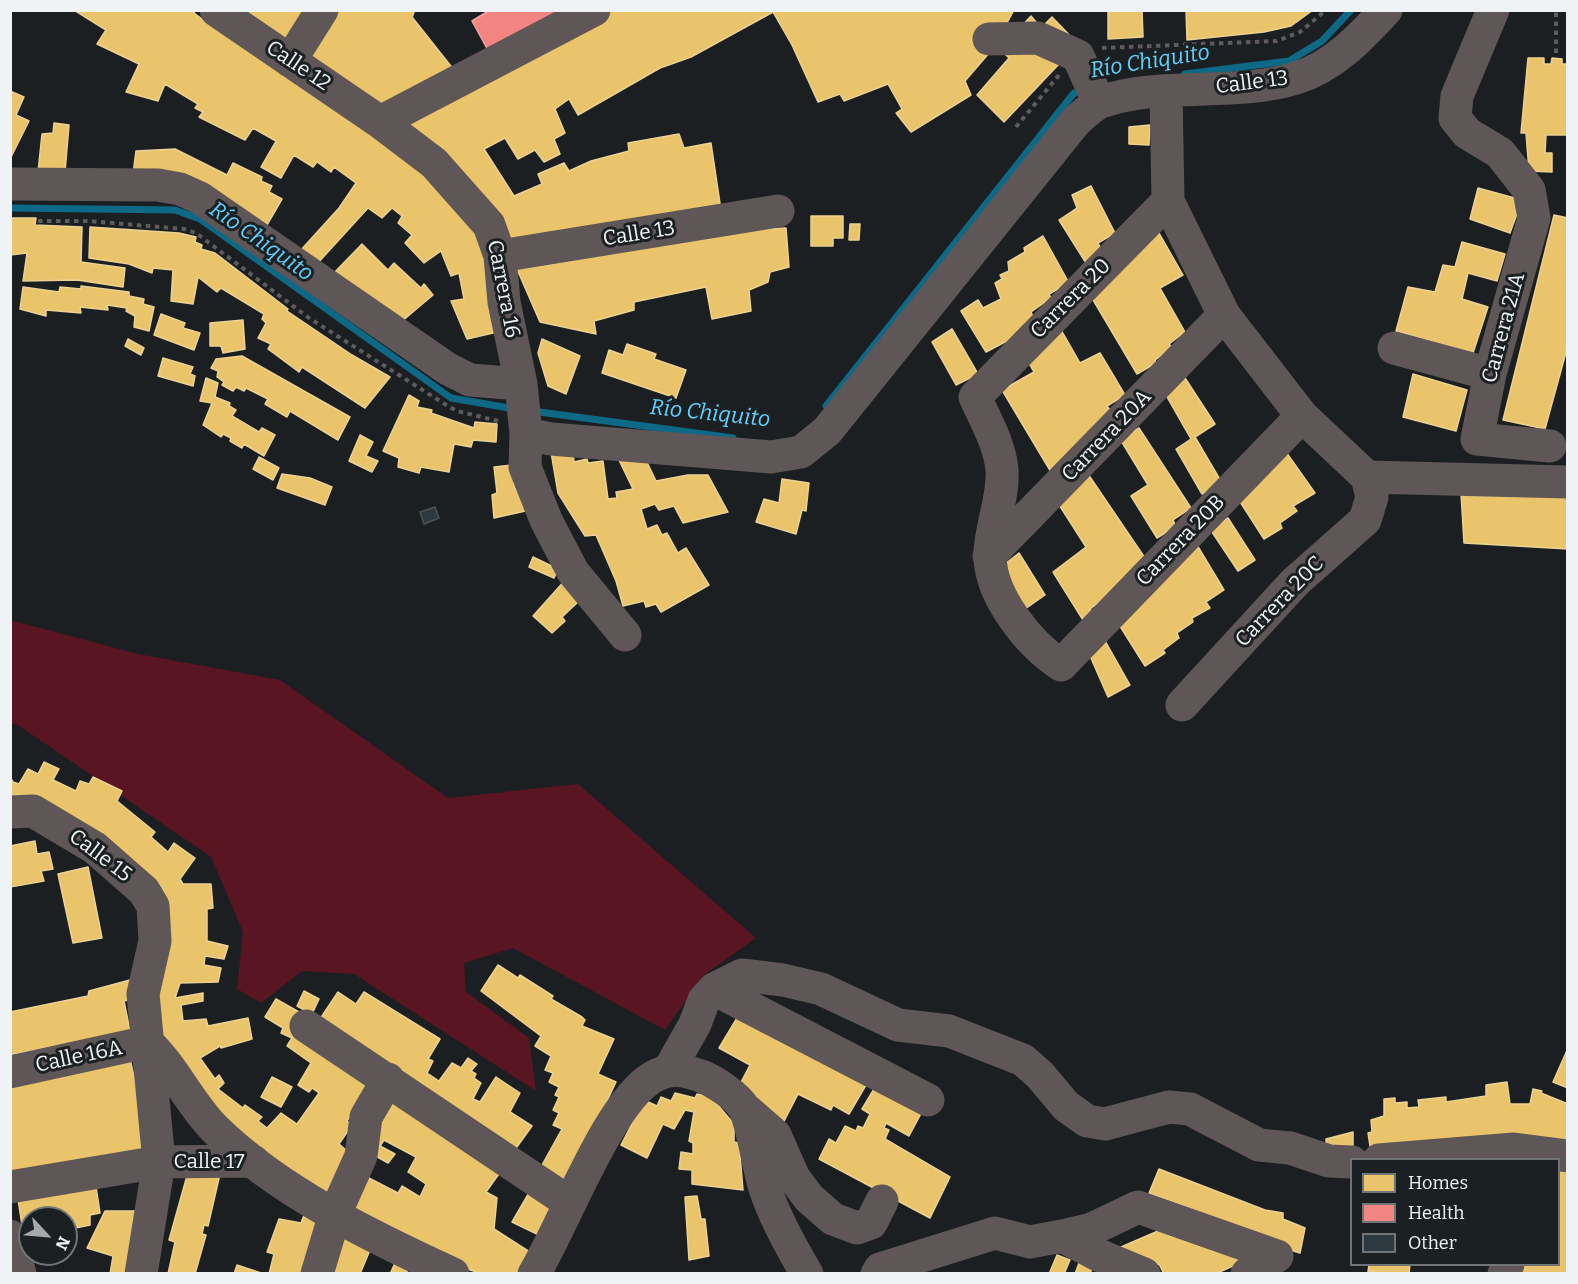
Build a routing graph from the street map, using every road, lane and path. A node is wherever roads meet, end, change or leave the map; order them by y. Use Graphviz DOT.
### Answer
graph roads {
  1 [pos="216,10"];
  2 [pos="322,10"];
  3 [pos="594,10"];
  4 [pos="1326,10"];
  5 [pos="1386,10"];
  6 [pos="1493,10"];
  7 [pos="1556,10"];
  8 [pos="989,39"];
  9 [pos="1556,53"];
  10 [pos="1080,58"];
  11 [pos="290,61"];
  12 [pos="1166,92"];
  13 [pos="1098,98"];
  14 [pos="380,122"];
  15 [pos="1016,127"];
  16 [pos="10,184"];
  17 [pos="1168,201"];
  18 [pos="778,211"];
  19 [pos="38,221"];
  20 [pos="500,256"];
  21 [pos="1224,315"];
  22 [pos="1394,348"];
  23 [pos="1490,374"];
  24 [pos="523,408"];
  25 [pos="1302,416"];
  26 [pos="1550,447"];
  27 [pos="1568,482"];
  28 [pos="1370,487"];
  29 [pos="989,556"];
  30 [pos="625,635"];
  31 [pos="1182,705"];
  32 [pos="10,812"];
  33 [pos="714,989"];
  34 [pos="306,1026"];
  35 [pos="147,1042"];
  36 [pos="669,1070"];
  37 [pos="10,1072"];
  38 [pos="388,1079"];
  39 [pos="928,1100"];
  40 [pos="744,1108"];
  41 [pos="1514,1154"];
  42 [pos="1568,1156"];
  43 [pos="1424,1158"];
  44 [pos="253,1161"];
  45 [pos="159,1162"];
  46 [pos="1350,1162"];
  47 [pos="10,1187"];
  48 [pos="882,1201"];
  49 [pos="570,1203"];
  50 [pos="335,1214"];
  51 [pos="10,1236"];
  52 [pos="1062,1236"];
  53 [pos="20,1274"];
  54 [pos="141,1274"];
  55 [pos="317,1274"];
  56 [pos="453,1274"];
  57 [pos="534,1274"];
  58 [pos="807,1274"];
  59 [pos="877,1274"];
  60 [pos="1143,1274"];
  61 [pos="1247,1274"];
  1 -- 11 [label="street, Calle 12"];
  2 -- 11 [label="street"];
  3 -- 14 [label="street"];
  4 -- 10 [label="path"];
  5 -- 12 [label="street, Calle 13"];
  6 -- 23 [label="street, Carrera 21A"];
  7 -- 9 [label="path"];
  8 -- 10 [label="street"];
  10 -- 13 [label="street"];
  10 -- 15 [label="path"];
  11 -- 14 [label="street, Calle 12"];
  12 -- 13 [label="street, Calle 13"];
  12 -- 17 [label="street"];
  13 -- 24 [label="street"];
  14 -- 20 [label="street, Carrera 16"];
  16 -- 24 [label="street"];
  17 -- 21 [label="street"];
  17 -- 29 [label="street, Carrera 20"];
  18 -- 20 [label="street, Calle 13"];
  19 -- 24 [label="path"];
  20 -- 24 [label="street, Carrera 16"];
  21 -- 25 [label="street"];
  21 -- 29 [label="street, Carrera 20A"];
  22 -- 23 [label="street"];
  23 -- 26 [label="street, Carrera 21A"];
  24 -- 30 [label="street, Carrera 16"];
  25 -- 28 [label="street"];
  25 -- 29 [label="street, Carrera 20B"];
  27 -- 28 [label="street"];
  28 -- 31 [label="street, Carrera 20C"];
  32 -- 35 [label="street, Calle 15"];
  33 -- 36 [label="street"];
  33 -- 39 [label="street"];
  33 -- 46 [label="street"];
  34 -- 38 [label="street"];
  35 -- 37 [label="street, Calle 16A"];
  35 -- 44 [label="street"];
  35 -- 45 [label="street, Calle 15"];
  36 -- 40 [label="street"];
  36 -- 49 [label="street"];
  38 -- 49 [label="street"];
  38 -- 50 [label="street"];
  40 -- 48 [label="street"];
  40 -- 58 [label="street"];
  41 -- 42 [label="street"];
  41 -- 43 [label="street"];
  44 -- 45 [label="street, Calle 17"];
  44 -- 50 [label="street, Calle 17"];
  45 -- 47 [label="street, Calle 17"];
  45 -- 54 [label="street, Calle 15"];
  49 -- 57 [label="street"];
  50 -- 55 [label="street"];
  50 -- 56 [label="street, Calle 17"];
  51 -- 53 [label="street"];
  52 -- 59 [label="street"];
  52 -- 60 [label="street"];
  52 -- 61 [label="street"];
}
